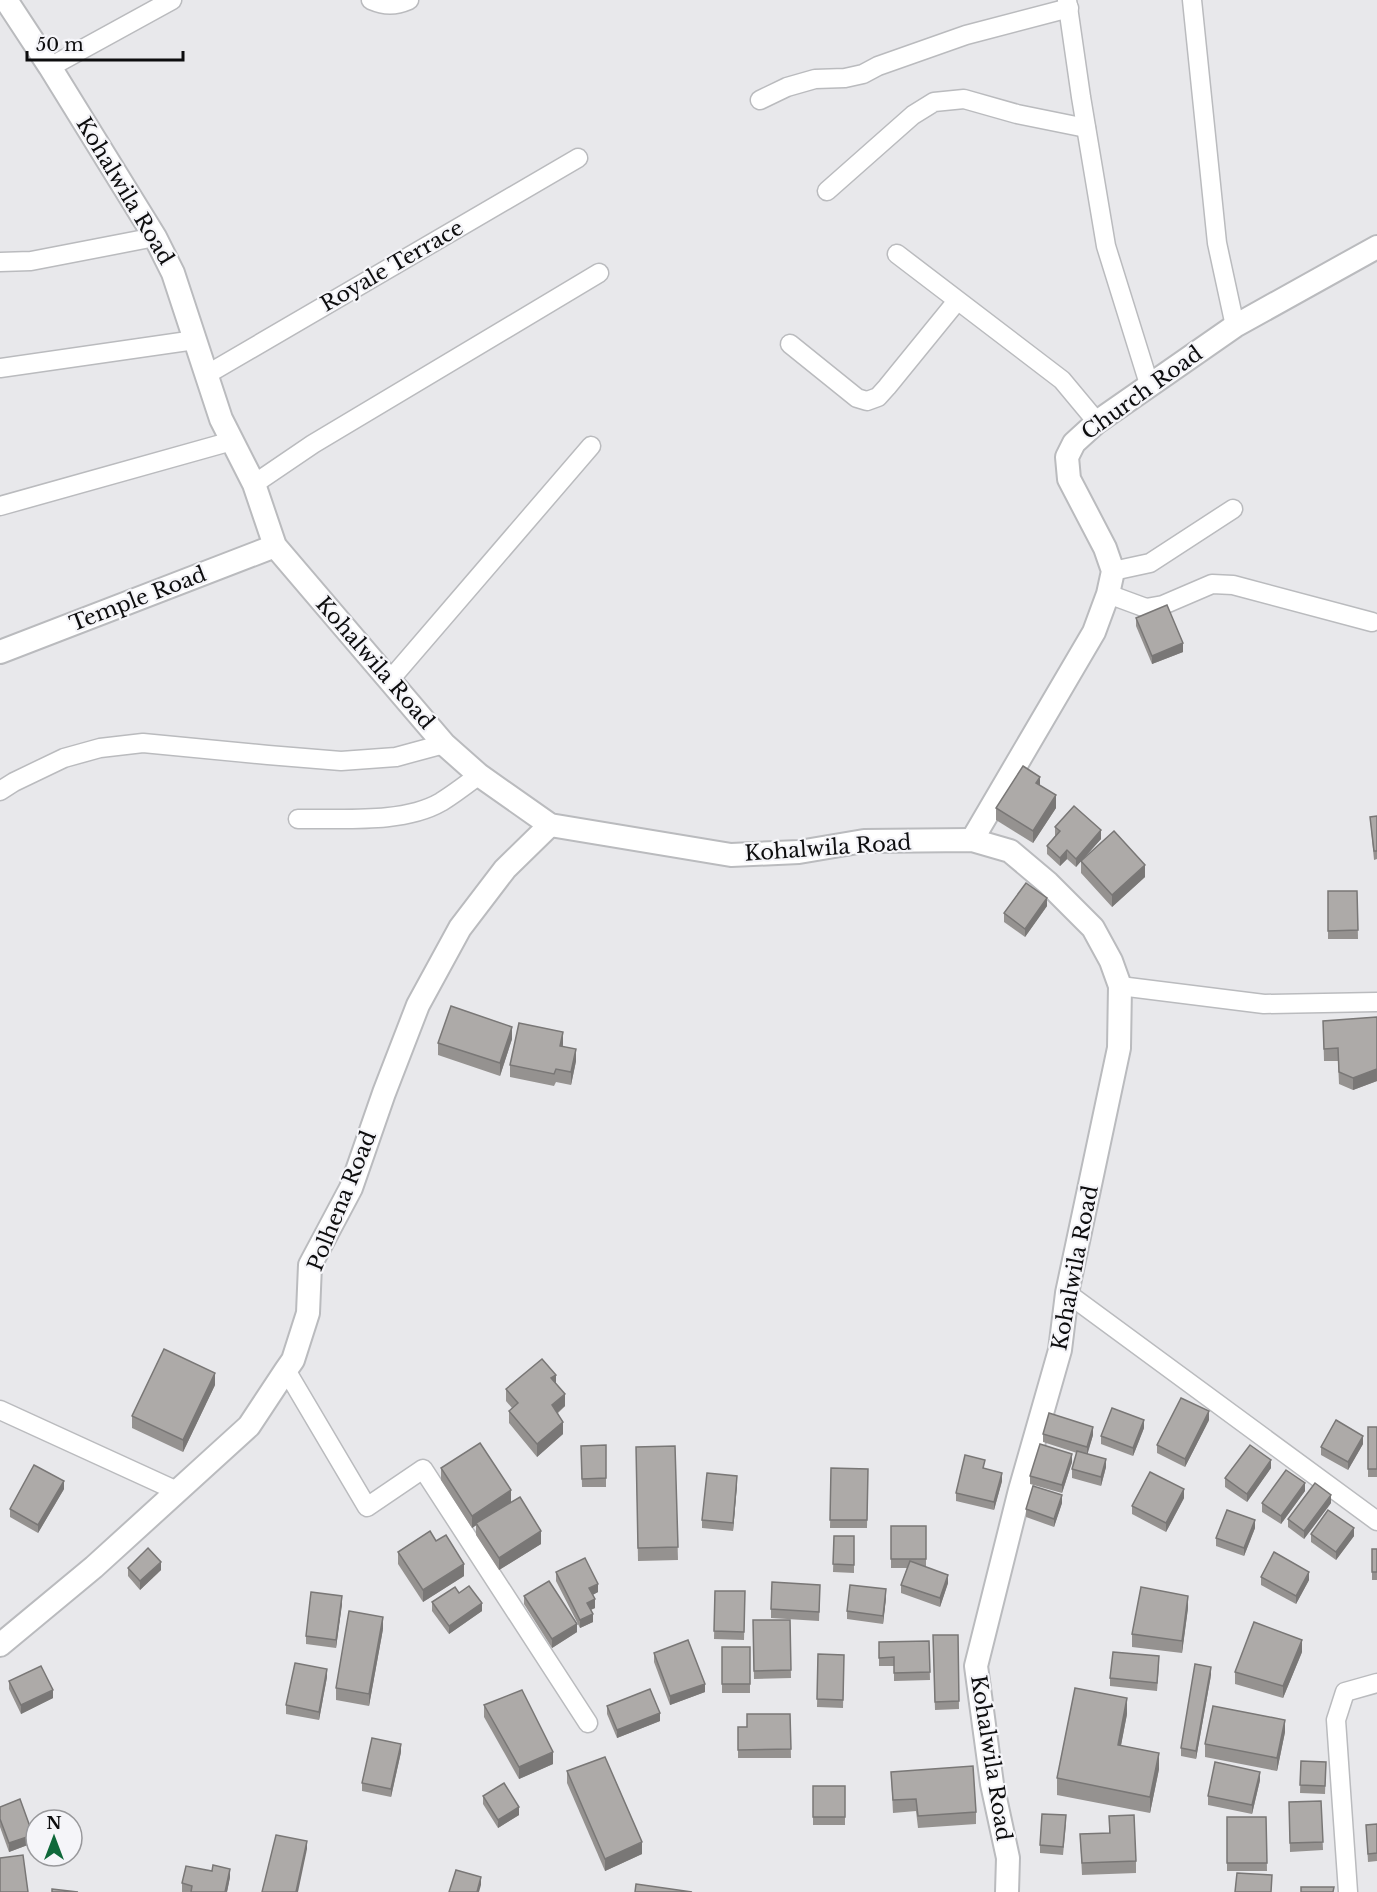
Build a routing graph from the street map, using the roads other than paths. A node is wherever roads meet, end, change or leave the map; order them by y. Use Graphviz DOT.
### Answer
graph roads {
  1 [pos="6,0"];
  2 [pos="172,0"];
  3 [pos="371,0"];
  4 [pos="409,0"];
  5 [pos="1192,0"];
  6 [pos="1068,4"];
  7 [pos="50,67"];
  8 [pos="760,100"];
  9 [pos="1086,128"];
  10 [pos="578,158"];
  11 [pos="827,191"];
  12 [pos="155,237"];
  13 [pos="1377,247"];
  14 [pos="897,254"];
  15 [pos="0,262"];
  16 [pos="599,273"];
  17 [pos="957,301"];
  18 [pos="1235,326"];
  19 [pos="195,340"];
  20 [pos="790,344"];
  21 [pos="0,368"];
  22 [pos="206,375"];
  23 [pos="1149,384"];
  24 [pos="1097,422"];
  25 [pos="232,441"];
  26 [pos="591,446"];
  27 [pos="254,484"];
  28 [pos="0,506"];
  29 [pos="1233,509"];
  30 [pos="275,546"];
  31 [pos="1113,571"];
  32 [pos="1108,594"];
  33 [pos="1371,622"];
  34 [pos="0,652"];
  35 [pos="389,681"];
  36 [pos="444,744"];
  37 [pos="479,775"];
  38 [pos="0,791"];
  39 [pos="298,819"];
  40 [pos="550,825"];
  41 [pos="972,840"];
  42 [pos="1120,986"];
  43 [pos="1377,1002"];
  44 [pos="1067,1293"];
  45 [pos="286,1370"];
  46 [pos="0,1410"];
  47 [pos="177,1491"];
  48 [pos="1377,1521"];
  49 [pos="0,1645"];
  50 [pos="1377,1683"];
  51 [pos="588,1723"];
  52 [pos="1007,1892"];
  53 [pos="1348,1892"];
  1 -- 7 [label="street, Kohalwila Road"];
  2 -- 7 [label="street"];
  3 -- 4 [label="street"];
  5 -- 18 [label="street"];
  6 -- 8 [label="street"];
  6 -- 9 [label="street"];
  7 -- 12 [label="street, Kohalwila Road"];
  9 -- 11 [label="street"];
  9 -- 23 [label="street"];
  10 -- 22 [label="street, Royale Terrace"];
  12 -- 15 [label="street"];
  12 -- 19 [label="street, Kohalwila Road"];
  13 -- 18 [label="street, Church Road"];
  14 -- 17 [label="street"];
  16 -- 27 [label="street"];
  17 -- 20 [label="street"];
  17 -- 24 [label="street"];
  18 -- 23 [label="street, Church Road"];
  19 -- 21 [label="street"];
  19 -- 22 [label="street, Kohalwila Road"];
  22 -- 25 [label="street, Kohalwila Road"];
  23 -- 24 [label="street, Church Road"];
  24 -- 31 [label="street, Church Road"];
  25 -- 27 [label="street, Kohalwila Road"];
  25 -- 28 [label="street"];
  26 -- 35 [label="street"];
  27 -- 30 [label="street, Kohalwila Road"];
  29 -- 31 [label="street"];
  30 -- 34 [label="street, Temple Road"];
  30 -- 35 [label="street, Kohalwila Road"];
  31 -- 32 [label="street"];
  32 -- 33 [label="street"];
  32 -- 41 [label="street"];
  35 -- 36 [label="street, Kohalwila Road"];
  36 -- 37 [label="street, Kohalwila Road"];
  36 -- 38 [label="street"];
  37 -- 39 [label="street"];
  37 -- 40 [label="street, Kohalwila Road"];
  40 -- 41 [label="street, Kohalwila Road"];
  40 -- 45 [label="street, Polhena Road"];
  41 -- 42 [label="street, Kohalwila Road"];
  42 -- 43 [label="street"];
  42 -- 44 [label="street, Kohalwila Road"];
  44 -- 48 [label="street"];
  44 -- 52 [label="street, Kohalwila Road"];
  45 -- 47 [label="street, Polhena Road"];
  45 -- 51 [label="street"];
  46 -- 47 [label="street"];
  47 -- 49 [label="street, Polhena Road"];
  50 -- 53 [label="street"];
}
